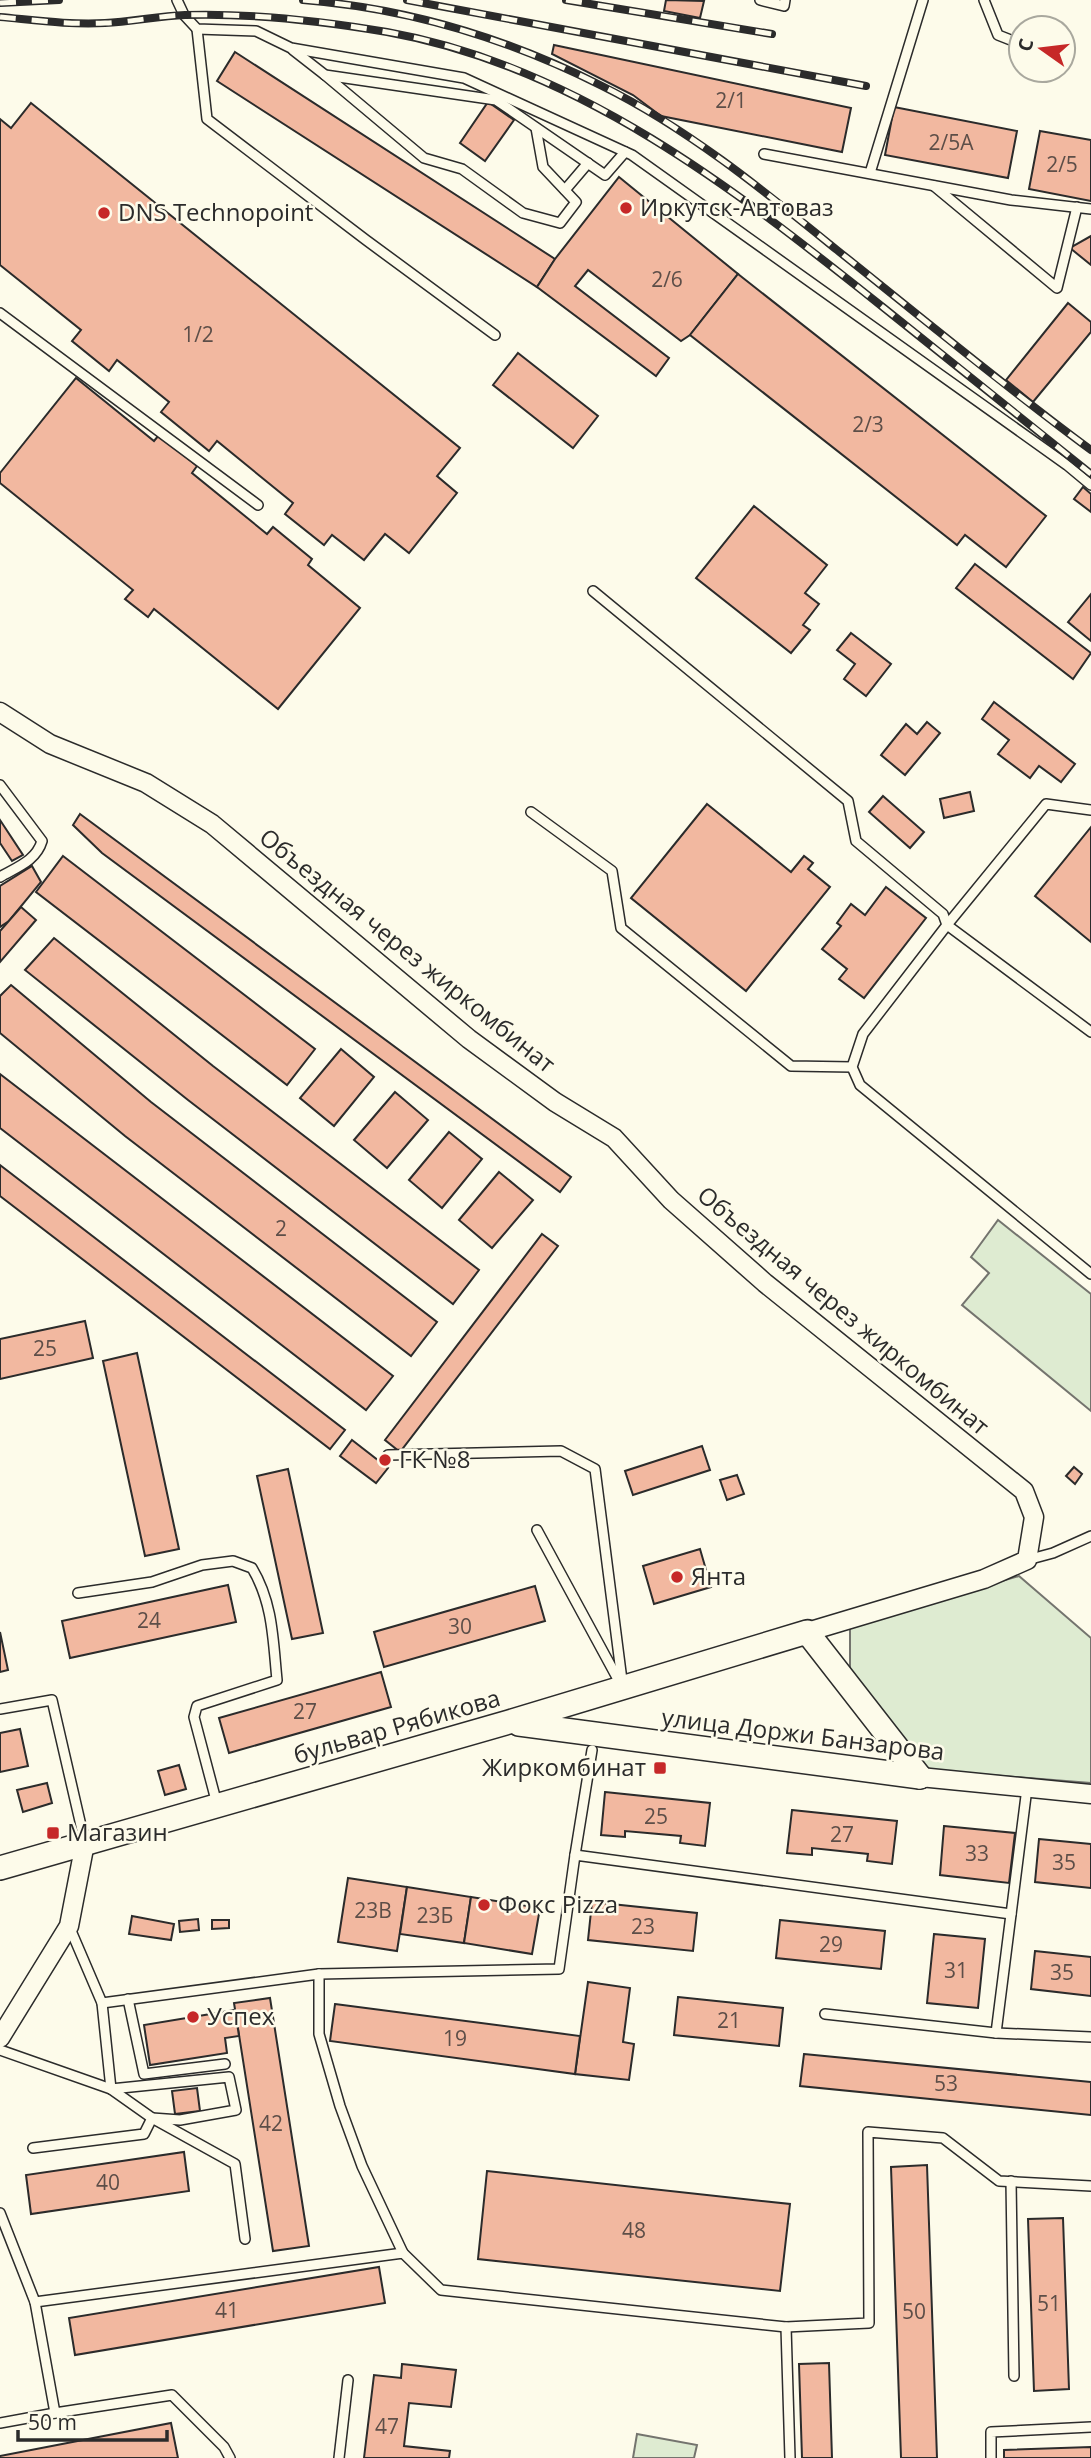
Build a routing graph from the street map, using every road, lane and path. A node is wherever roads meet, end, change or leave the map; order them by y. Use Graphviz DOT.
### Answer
graph roads {
  1 [pos="177,0"];
  2 [pos="760,0"];
  3 [pos="785,0"];
  4 [pos="923,0"];
  5 [pos="984,0"];
  6 [pos="197,29"];
  7 [pos="1007,39"];
  8 [pos="291,48"];
  9 [pos="325,75"];
  10 [pos="536,128"];
  11 [pos="625,152"];
  12 [pos="764,154"];
  13 [pos="588,163"];
  14 [pos="870,173"];
  15 [pos="933,185"];
  16 [pos="565,190"];
  17 [pos="1077,207"];
  18 [pos="1091,209"];
  19 [pos="0,313"];
  20 [pos="495,335"];
  21 [pos="1091,485"];
  22 [pos="258,505"];
  23 [pos="593,591"];
  24 [pos="0,712"];
  25 [pos="0,785"];
  26 [pos="1091,810"];
  27 [pos="531,812"];
  28 [pos="0,877"];
  29 [pos="947,925"];
  30 [pos="1091,1032"];
  31 [pos="852,1067"];
  32 [pos="1091,1274"];
  33 [pos="388,1455"];
  34 [pos="537,1530"];
  35 [pos="1091,1536"];
  36 [pos="1027,1560"];
  37 [pos="78,1592"];
  38 [pos="807,1632"];
  39 [pos="623,1688"];
  40 [pos="0,1709"];
  41 [pos="509,1722"];
  42 [pos="593,1750"];
  43 [pos="920,1777"];
  44 [pos="1027,1788"];
  45 [pos="1091,1794"];
  46 [pos="218,1805"];
  47 [pos="85,1843"];
  48 [pos="575,1855"];
  49 [pos="0,1868"];
  50 [pos="1011,1914"];
  51 [pos="69,1926"];
  52 [pos="319,1974"];
  53 [pos="128,1999"];
  54 [pos="102,2003"];
  55 [pos="825,2014"];
  56 [pos="996,2032"];
  57 [pos="1091,2037"];
  58 [pos="0,2038"];
  59 [pos="0,2050"];
  60 [pos="225,2064"];
  61 [pos="111,2089"];
  62 [pos="152,2118"];
  63 [pos="33,2148"];
  64 [pos="1011,2182"];
  65 [pos="1091,2186"];
  66 [pos="0,2213"];
  67 [pos="245,2239"];
  68 [pos="403,2253"];
  69 [pos="36,2302"];
  70 [pos="786,2327"];
  71 [pos="1014,2376"];
  72 [pos="348,2380"];
  73 [pos="55,2413"];
  74 [pos="0,2423"];
  75 [pos="1091,2427"];
  76 [pos="230,2458"];
  77 [pos="339,2458"];
  78 [pos="790,2458"];
  79 [pos="991,2458"];
  1 -- 6 [label="lane"];
  2 -- 3 [label="lane"];
  4 -- 14 [label="lane"];
  5 -- 7 [label="lane"];
  6 -- 8 [label="lane"];
  6 -- 20 [label="lane"];
  8 -- 9 [label="lane"];
  8 -- 11 [label="lane"];
  9 -- 10 [label="lane"];
  9 -- 16 [label="lane"];
  10 -- 13 [label="lane"];
  10 -- 16 [label="lane"];
  11 -- 13 [label="lane"];
  11 -- 21 [label="lane"];
  12 -- 14 [label="lane"];
  13 -- 16 [label="lane"];
  14 -- 15 [label="lane"];
  15 -- 17 [label="lane"];
  15 -- 17 [label="lane"];
  17 -- 18 [label="lane"];
  19 -- 22 [label="lane"];
  23 -- 29 [label="lane"];
  24 -- 36 [label="street, Объездная через жиркомбинат"];
  25 -- 28 [label="lane"];
  26 -- 29 [label="lane"];
  27 -- 31 [label="lane"];
  29 -- 30 [label="lane"];
  29 -- 31 [label="lane"];
  31 -- 32 [label="lane"];
  33 -- 39 [label="lane"];
  34 -- 39 [label="lane"];
  35 -- 36 [label="lane"];
  36 -- 38 [label="street, бульвар Рябикова"];
  37 -- 46 [label="lane"];
  38 -- 39 [label="street, бульвар Рябикова"];
  38 -- 43 [label="street"];
  39 -- 41 [label="street, бульвар Рябикова"];
  40 -- 47 [label="lane"];
  41 -- 43 [label="street, улица Доржи Банзарова"];
  41 -- 46 [label="street, бульвар Рябикова"];
  42 -- 48 [label="lane"];
  43 -- 44 [label="street, улица Доржи Банзарова"];
  44 -- 45 [label="street, улица Доржи Банзарова"];
  44 -- 50 [label="lane"];
  46 -- 47 [label="street, бульвар Рябикова"];
  47 -- 49 [label="street, бульвар Рябикова"];
  47 -- 51 [label="street"];
  48 -- 50 [label="lane"];
  48 -- 52 [label="lane"];
  50 -- 56 [label="lane"];
  51 -- 54 [label="lane"];
  51 -- 58 [label="street"];
  52 -- 53 [label="lane"];
  52 -- 68 [label="lane"];
  53 -- 54 [label="lane"];
  53 -- 60 [label="lane"];
  54 -- 61 [label="lane"];
  55 -- 56 [label="lane"];
  56 -- 57 [label="lane"];
  59 -- 61 [label="lane"];
  61 -- 62 [label="lane"];
  61 -- 62 [label="lane"];
  62 -- 63 [label="lane"];
  62 -- 67 [label="lane"];
  64 -- 65 [label="lane"];
  64 -- 70 [label="lane"];
  64 -- 71 [label="lane"];
  66 -- 69 [label="lane"];
  68 -- 69 [label="lane"];
  68 -- 70 [label="lane"];
  69 -- 73 [label="lane"];
  70 -- 78 [label="lane"];
  72 -- 77 [label="lane"];
  73 -- 74 [label="lane"];
  73 -- 76 [label="lane"];
  75 -- 79 [label="lane"];
}
